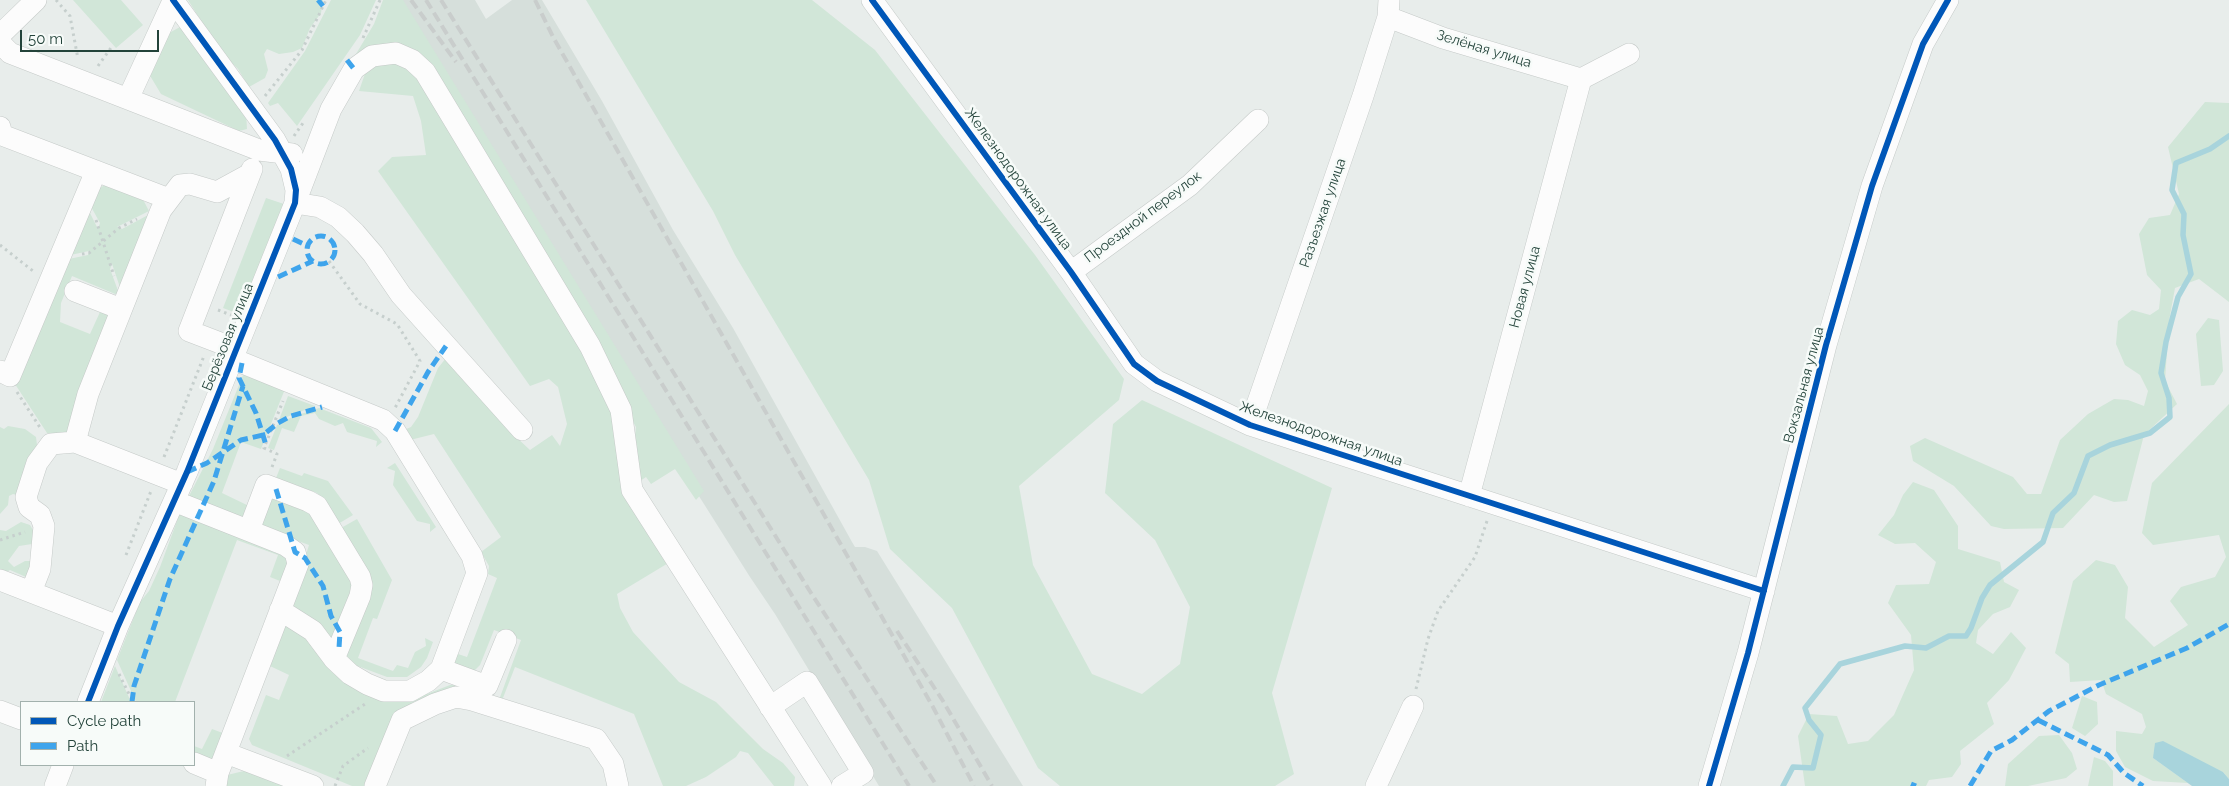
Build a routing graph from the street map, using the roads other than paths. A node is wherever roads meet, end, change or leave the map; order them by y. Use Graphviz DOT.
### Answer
graph roads {
  1 [pos="36,0"];
  2 [pos="173,0"];
  3 [pos="872,0"];
  4 [pos="1948,0"];
  5 [pos="1388,8"];
  6 [pos="4,24"];
  7 [pos="0,43"];
  8 [pos="1629,54"];
  9 [pos="1581,79"];
  10 [pos="128,98"];
  11 [pos="1258,120"];
  12 [pos="0,127"];
  13 [pos="259,150"];
  14 [pos="282,154"];
  15 [pos="314,154"];
  16 [pos="96,171"];
  17 [pos="250,174"];
  18 [pos="295,204"];
  19 [pos="165,205"];
  20 [pos="1071,272"];
  21 [pos="75,291"];
  22 [pos="123,306"];
  23 [pos="235,354"];
  24 [pos="5,374"];
  25 [pos="1250,425"];
  26 [pos="522,430"];
  27 [pos="74,442"];
  28 [pos="178,493"];
  29 [pos="1469,496"];
  30 [pos="249,530"];
  31 [pos="0,580"];
  32 [pos="1764,591"];
  33 [pos="31,592"];
  34 [pos="280,610"];
  35 [pos="118,626"];
  36 [pos="506,640"];
  37 [pos="334,659"];
  38 [pos="441,669"];
  39 [pos="88,701"];
  40 [pos="770,706"];
  41 [pos="1412,706"];
  42 [pos="0,711"];
  43 [pos="20,719"];
  44 [pos="195,763"];
  45 [pos="63,766"];
  46 [pos="220,771"];
  47 [pos="55,786"];
  48 [pos="313,786"];
  49 [pos="375,786"];
  50 [pos="618,786"];
  51 [pos="821,786"];
  52 [pos="842,786"];
  53 [pos="1376,786"];
  54 [pos="1709,786"];
  1 -- 6 [label="street"];
  2 -- 10 [label="street"];
  2 -- 14 [label="street, Берёзовая улица"];
  3 -- 20 [label="street, Железнодорожная улица"];
  4 -- 32 [label="street, Вокзальная улица"];
  5 -- 9 [label="street, Зелёная улица"];
  5 -- 25 [label="street, Разъезжая улица"];
  7 -- 10 [label="street"];
  8 -- 9 [label="street"];
  9 -- 29 [label="street, Новая улица"];
  10 -- 13 [label="street"];
  11 -- 20 [label="street, Проездной переулок"];
  12 -- 16 [label="street"];
  13 -- 14 [label="street"];
  13 -- 17 [label="street"];
  14 -- 15 [label="street"];
  14 -- 18 [label="street, Берёзовая улица"];
  15 -- 18 [label="street"];
  15 -- 40 [label="street"];
  16 -- 19 [label="street"];
  16 -- 24 [label="street"];
  17 -- 19 [label="street"];
  17 -- 23 [label="street"];
  18 -- 23 [label="street, Берёзовая улица"];
  18 -- 26 [label="street"];
  19 -- 22 [label="street"];
  20 -- 25 [label="street, Железнодорожная улица"];
  21 -- 22 [label="street"];
  22 -- 27 [label="street"];
  23 -- 28 [label="street, Берёзовая улица"];
  23 -- 38 [label="street"];
  25 -- 29 [label="street, Железнодорожная улица"];
  27 -- 28 [label="street"];
  27 -- 33 [label="street"];
  28 -- 30 [label="street"];
  28 -- 35 [label="street, Берёзовая улица"];
  29 -- 32 [label="street, Железнодорожная улица"];
  30 -- 34 [label="street"];
  30 -- 37 [label="street"];
  31 -- 33 [label="street"];
  32 -- 54 [label="street, Вокзальная улица"];
  33 -- 35 [label="street"];
  34 -- 37 [label="street"];
  34 -- 46 [label="street"];
  35 -- 39 [label="street, Берёзовая улица"];
  36 -- 38 [label="street"];
  37 -- 38 [label="street"];
  40 -- 51 [label="street"];
  40 -- 52 [label="street"];
  41 -- 53 [label="street"];
  42 -- 43 [label="street"];
  44 -- 46 [label="street"];
  45 -- 47 [label="street"];
  46 -- 48 [label="street"];
  49 -- 50 [label="street"];
}
